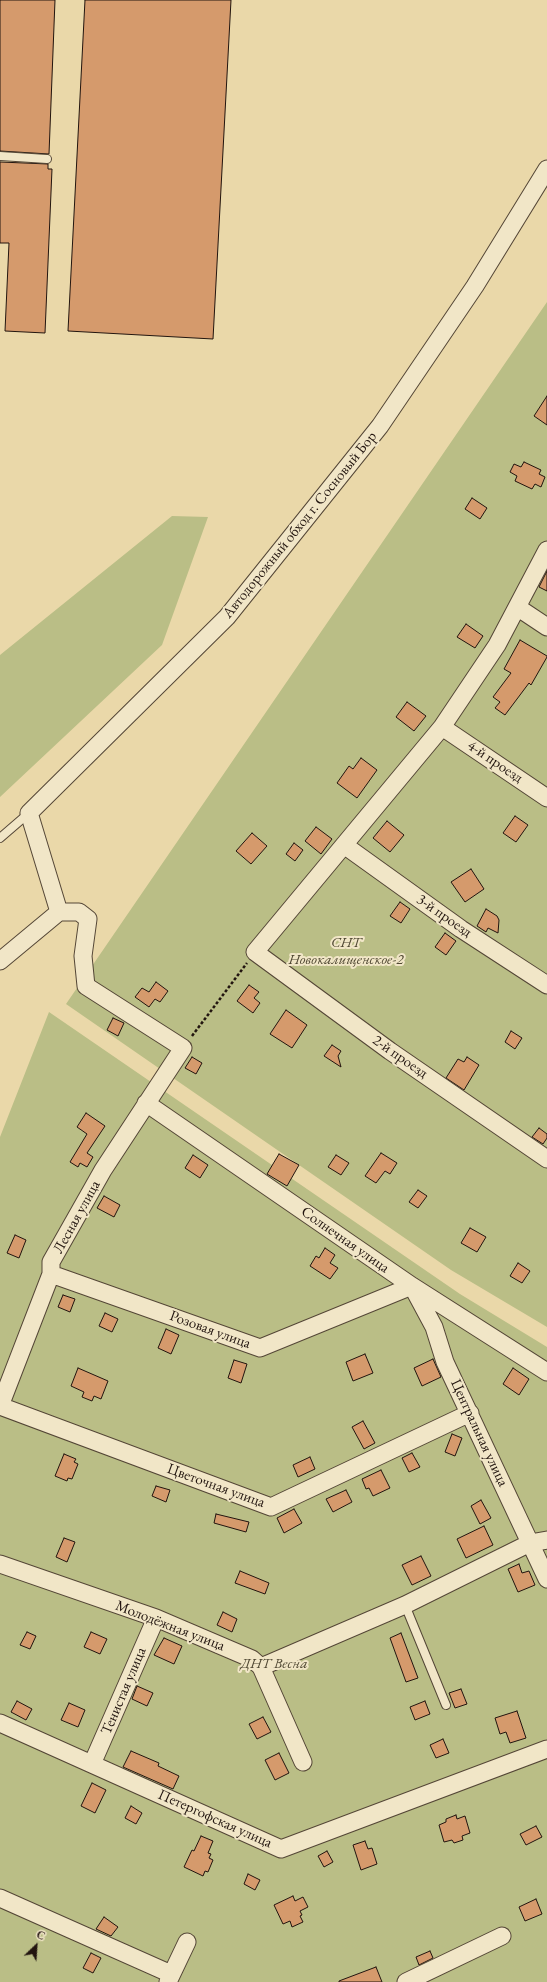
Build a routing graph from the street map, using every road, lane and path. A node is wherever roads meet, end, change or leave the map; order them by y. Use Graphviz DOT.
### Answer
graph roads {
  1 [pos="0,156"];
  2 [pos="46,159"];
  3 [pos="547,168"];
  4 [pos="547,550"];
  5 [pos="517,608"];
  6 [pos="547,627"];
  7 [pos="442,727"];
  8 [pos="547,798"];
  9 [pos="29,813"];
  10 [pos="0,838"];
  11 [pos="344,845"];
  12 [pos="59,912"];
  13 [pos="255,952"];
  14 [pos="0,961"];
  15 [pos="547,984"];
  16 [pos="183,1048"];
  17 [pos="146,1103"];
  18 [pos="547,1159"];
  19 [pos="51,1274"];
  20 [pos="412,1286"];
  21 [pos="547,1372"];
  22 [pos="0,1406"];
  23 [pos="470,1413"];
  24 [pos="547,1540"];
  25 [pos="530,1542"];
  26 [pos="0,1564"];
  27 [pos="547,1579"];
  28 [pos="405,1605"];
  29 [pos="156,1618"];
  30 [pos="261,1667"];
  31 [pos="446,1705"];
  32 [pos="0,1723"];
  33 [pos="547,1749"];
  34 [pos="303,1762"];
  35 [pos="92,1764"];
  36 [pos="0,1898"];
  37 [pos="502,1936"];
  38 [pos="187,1942"];
  39 [pos="170,1978"];
  40 [pos="406,1982"];
  1 -- 2 [label="lane"];
  3 -- 9 [label="street, Автодорожный обход г. Сосновый Бор"];
  4 -- 5 [label="street"];
  5 -- 6 [label="street"];
  5 -- 7 [label="street"];
  7 -- 8 [label="street, 4-й проезд"];
  7 -- 11 [label="street"];
  9 -- 10 [label="lane, Автодорожный обход г. Сосновый Бор"];
  9 -- 12 [label="street"];
  11 -- 13 [label="street"];
  11 -- 15 [label="street, 3-й проезд"];
  12 -- 14 [label="street"];
  12 -- 16 [label="street"];
  13 -- 16 [label="path"];
  13 -- 18 [label="street, 2-й проезд"];
  16 -- 17 [label="street, Лесная улица"];
  17 -- 19 [label="street, Лесная улица"];
  17 -- 20 [label="street, Солнечная улица"];
  19 -- 20 [label="street, Розовая улица"];
  19 -- 22 [label="street, Лесная улица"];
  20 -- 21 [label="street, Солнечная улица"];
  20 -- 23 [label="street, Центральная улица"];
  22 -- 23 [label="street, Цветочная улица"];
  23 -- 25 [label="street, Центральная улица"];
  24 -- 25 [label="street"];
  25 -- 27 [label="street, Центральная улица"];
  25 -- 28 [label="street"];
  26 -- 29 [label="street, Молодёжная улица"];
  28 -- 30 [label="street"];
  28 -- 31 [label="lane"];
  29 -- 30 [label="street, Молодёжная улица"];
  29 -- 35 [label="street, Тенистая улица"];
  30 -- 34 [label="street"];
  32 -- 35 [label="street, Петергофская улица"];
  33 -- 35 [label="street, Петергофская улица"];
  36 -- 39 [label="street"];
  37 -- 40 [label="street"];
  38 -- 39 [label="street"];
}
